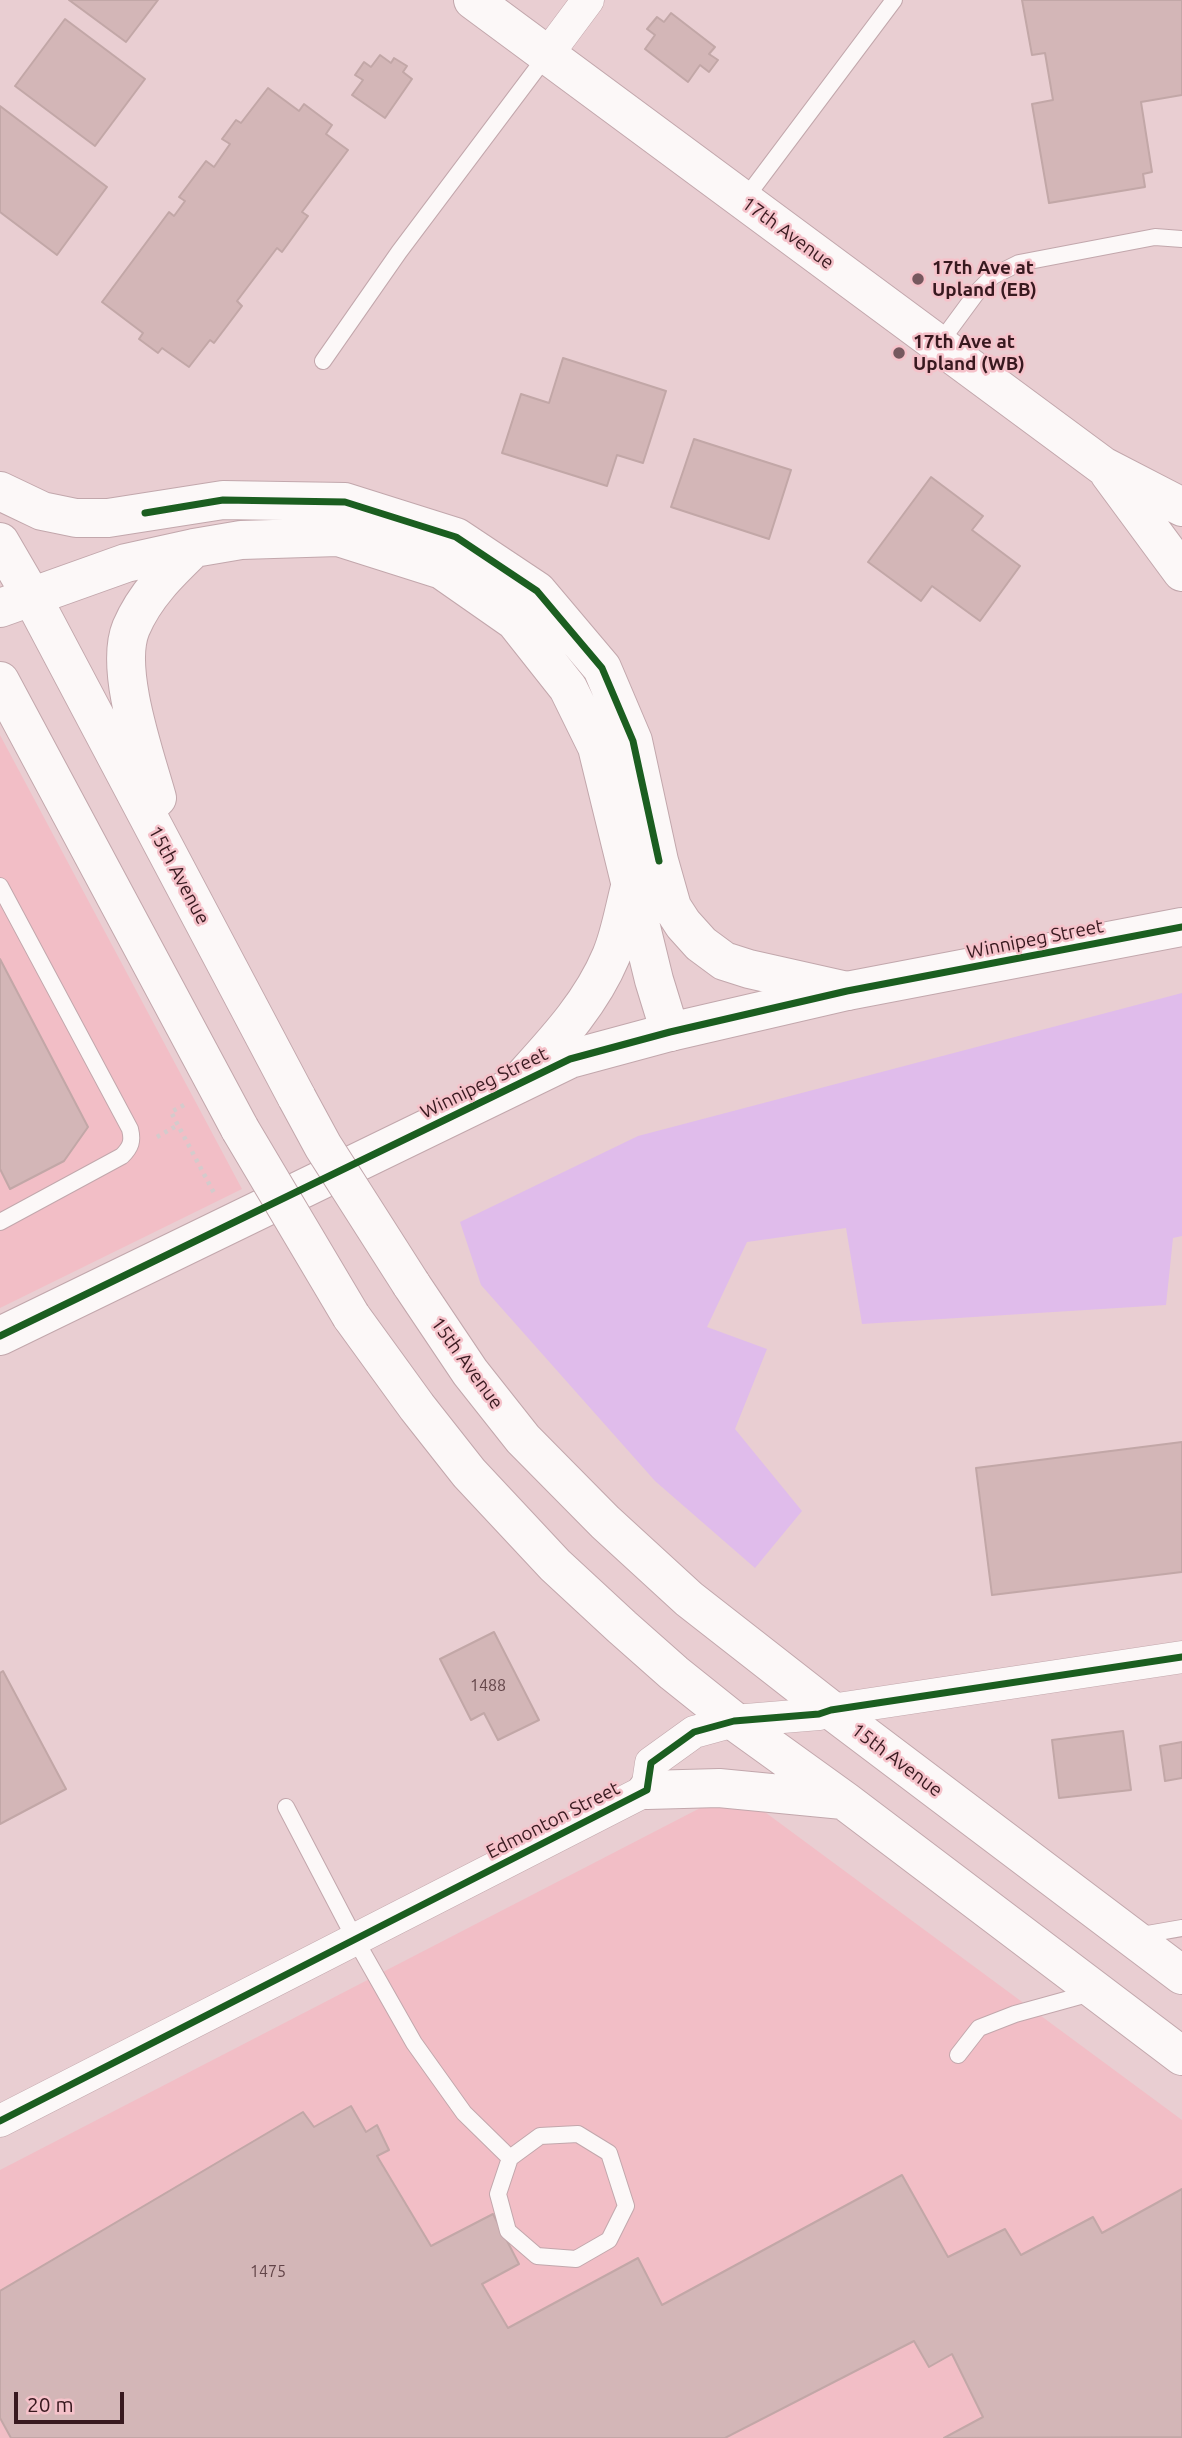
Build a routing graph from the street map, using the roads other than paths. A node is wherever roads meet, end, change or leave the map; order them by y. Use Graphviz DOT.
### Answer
graph roads {
  1 [pos="473,0"];
  2 [pos="588,0"];
  3 [pos="894,0"];
  4 [pos="548,55"];
  5 [pos="744,200"];
  6 [pos="1182,239"];
  7 [pos="939,344"];
  8 [pos="323,361"];
  9 [pos="1103,466"];
  10 [pos="0,491"];
  11 [pos="1182,506"];
  12 [pos="0,542"];
  13 [pos="194,548"];
  14 [pos="1182,572"];
  15 [pos="16,603"];
  16 [pos="0,681"];
  17 [pos="177,870"];
  18 [pos="630,885"];
  19 [pos="0,886"];
  20 [pos="1182,928"];
  21 [pos="847,991"];
  22 [pos="670,1032"];
  23 [pos="517,1084"];
  24 [pos="0,1222"];
  25 [pos="0,1336"];
  26 [pos="1182,1657"];
  27 [pos="831,1710"];
  28 [pos="734,1721"];
  29 [pos="647,1790"];
  30 [pos="845,1801"];
  31 [pos="286,1807"];
  32 [pos="1182,1928"];
  33 [pos="1131,1937"];
  34 [pos="355,1939"];
  35 [pos="1182,1975"];
  36 [pos="1096,1991"];
  37 [pos="958,2054"];
  38 [pos="1182,2056"];
  39 [pos="0,2121"];
  40 [pos="510,2158"];
  1 -- 4 [label="main road, 17th Avenue"];
  2 -- 4 [label="street"];
  3 -- 5 [label="lane"];
  4 -- 5 [label="main road, 17th Avenue"];
  4 -- 8 [label="lane"];
  5 -- 7 [label="main road, 17th Avenue"];
  6 -- 7 [label="lane"];
  7 -- 9 [label="main road, 17th Avenue"];
  9 -- 11 [label="main road, 17th Avenue"];
  9 -- 14 [label="main road, 17th Avenue"];
  10 -- 21 [label="main road"];
  12 -- 15 [label="main road, 15th Avenue"];
  13 -- 15 [label="main road"];
  13 -- 17 [label="main road"];
  13 -- 18 [label="main road"];
  15 -- 17 [label="main road, 15th Avenue"];
  16 -- 28 [label="main road, bridge"];
  17 -- 27 [label="main road, 15th Avenue, bridge"];
  18 -- 22 [label="main road"];
  18 -- 23 [label="main road"];
  19 -- 24 [label="lane"];
  20 -- 21 [label="main road, Winnipeg Street"];
  21 -- 22 [label="main road, Winnipeg Street"];
  22 -- 23 [label="main road, Winnipeg Street"];
  23 -- 25 [label="main road, Winnipeg Street"];
  26 -- 27 [label="street, Edmonton Street"];
  27 -- 28 [label="street, Edmonton Street"];
  27 -- 33 [label="main road, 15th Avenue"];
  28 -- 29 [label="street, Edmonton Street"];
  28 -- 30 [label="main road"];
  29 -- 30 [label="main road"];
  29 -- 34 [label="street, Edmonton Street"];
  30 -- 36 [label="main road"];
  31 -- 34 [label="lane"];
  32 -- 33 [label="lane"];
  33 -- 35 [label="main road, 15th Avenue"];
  34 -- 39 [label="street, Edmonton Street"];
  34 -- 40 [label="lane"];
  36 -- 37 [label="lane"];
  36 -- 38 [label="main road"];
  40 -- 40 [label="lane"];
}
